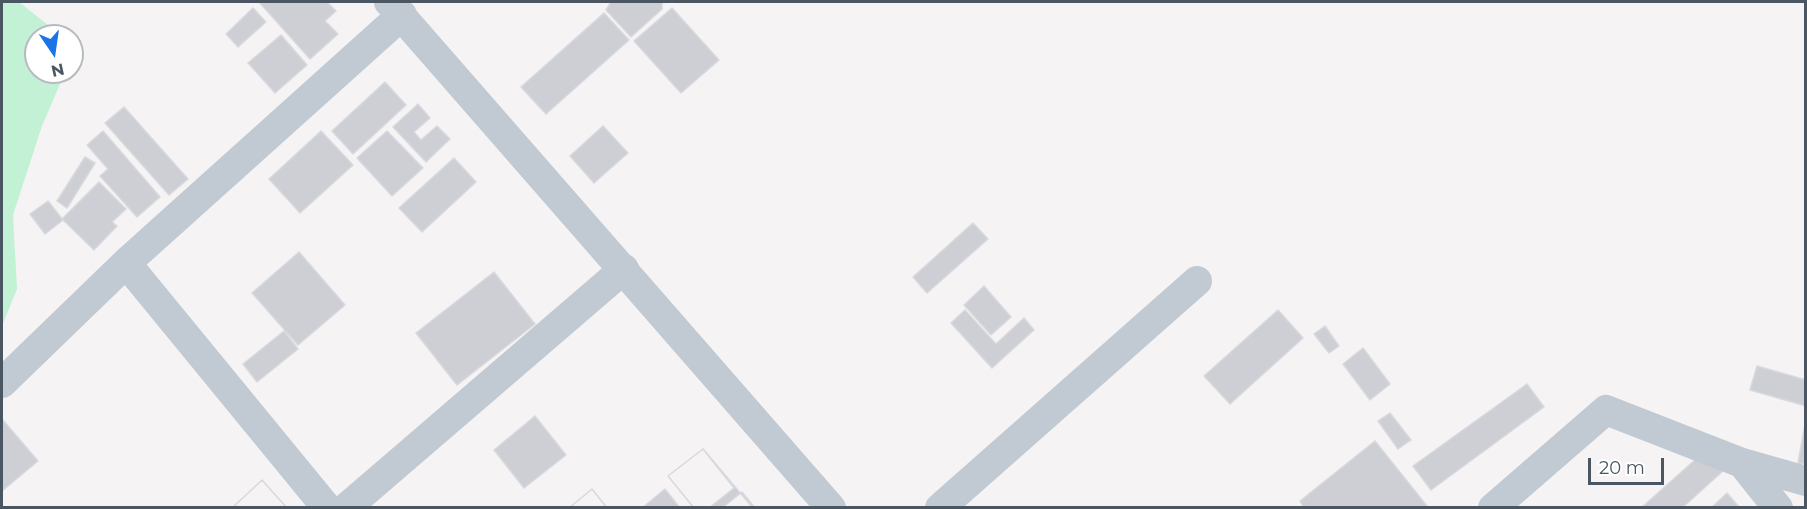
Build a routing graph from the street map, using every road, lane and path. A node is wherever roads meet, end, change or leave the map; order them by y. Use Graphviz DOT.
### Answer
graph roads {
  1 [pos="395,8"];
  2 [pos="126,264"];
  3 [pos="624,269"];
  4 [pos="1197,281"];
  5 [pos="2,382"];
  6 [pos="1742,463"];
  7 [pos="1806,481"];
  8 [pos="327,507"];
  9 [pos="346,507"];
  10 [pos="831,507"];
  11 [pos="940,507"];
  12 [pos="1493,507"];
  13 [pos="1778,507"];
  1 -- 2 [label="street"];
  1 -- 3 [label="street"];
  2 -- 5 [label="street"];
  2 -- 8 [label="street"];
  3 -- 9 [label="street"];
  3 -- 10 [label="street"];
  4 -- 11 [label="street"];
  6 -- 7 [label="street"];
  6 -- 12 [label="street"];
  6 -- 13 [label="street"];
}
